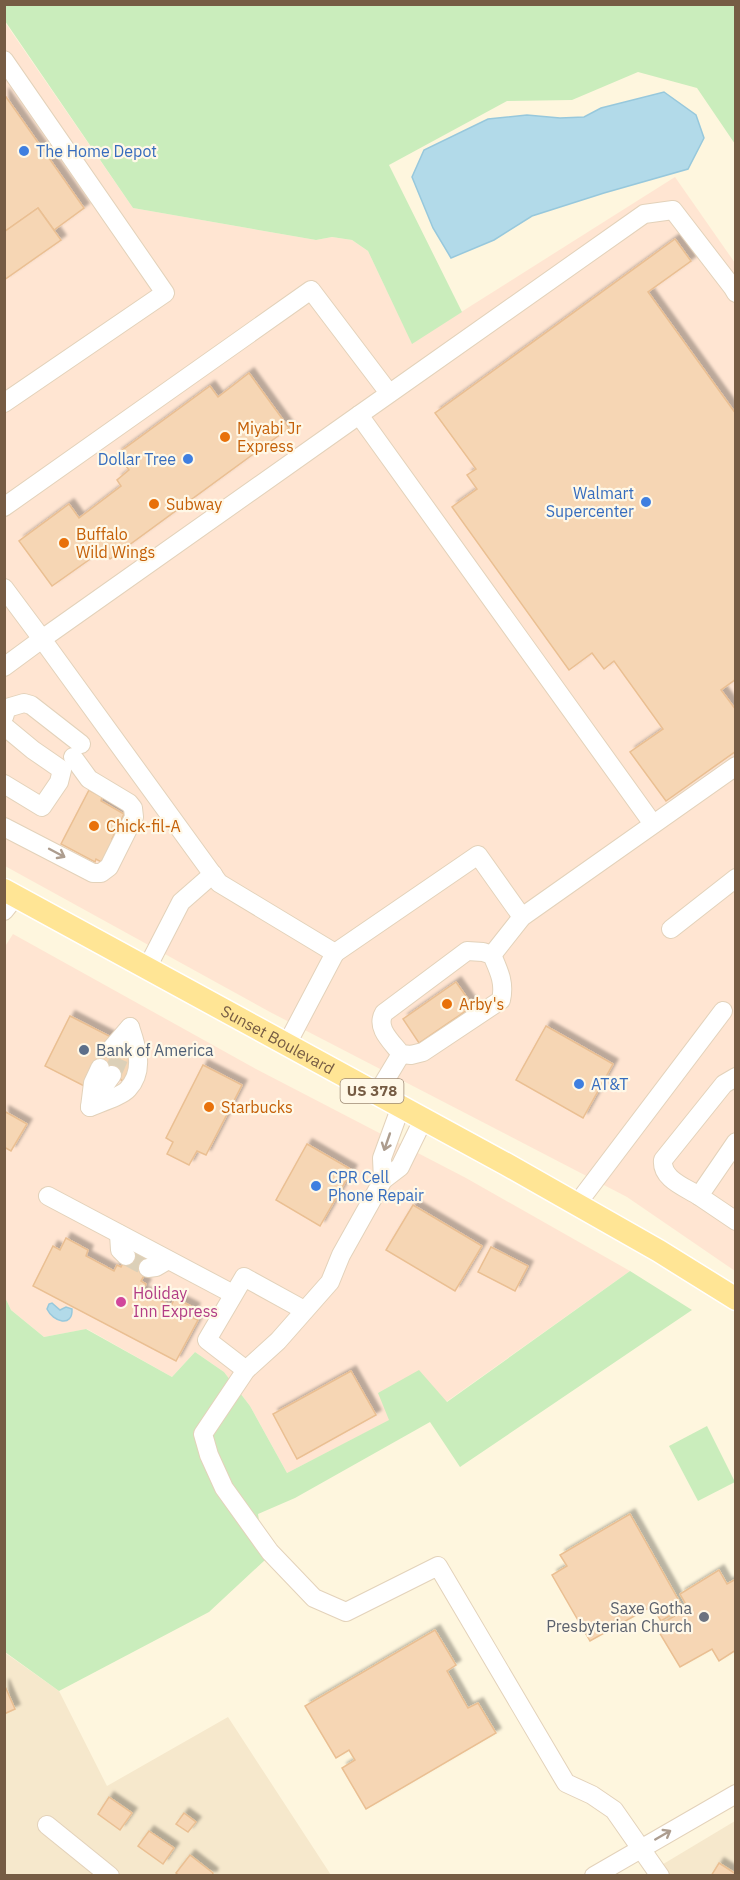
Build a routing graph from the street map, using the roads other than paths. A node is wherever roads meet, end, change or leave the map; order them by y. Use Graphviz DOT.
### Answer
graph roads {
  1 [pos="4,60"];
  2 [pos="735,293"];
  3 [pos="389,393"];
  4 [pos="4,403"];
  5 [pos="359,414"];
  6 [pos="4,507"];
  7 [pos="4,588"];
  8 [pos="42,639"];
  9 [pos="4,667"];
  10 [pos="4,717"];
  11 [pos="4,726"];
  12 [pos="109,732"];
  13 [pos="72,757"];
  14 [pos="735,766"];
  15 [pos="4,784"];
  16 [pos="653,824"];
  17 [pos="4,827"];
  18 [pos="213,874"];
  19 [pos="735,878"];
  20 [pos="8,899"];
  21 [pos="522,917"];
  22 [pos="671,929"];
  23 [pos="335,953"];
  24 [pos="492,955"];
  25 [pos="147,968"];
  26 [pos="723,1011"];
  27 [pos="287,1044"];
  28 [pos="119,1053"];
  29 [pos="401,1054"];
  30 [pos="110,1074"];
  31 [pos="735,1077"];
  32 [pos="378,1094"];
  33 [pos="401,1106"];
  34 [pos="424,1118"];
  35 [pos="735,1142"];
  36 [pos="383,1180"];
  37 [pos="48,1196"];
  38 [pos="699,1196"];
  39 [pos="577,1204"];
  40 [pos="735,1221"];
  41 [pos="119,1234"];
  42 [pos="126,1256"];
  43 [pos="168,1260"];
  44 [pos="148,1268"];
  45 [pos="234,1294"];
  46 [pos="735,1299"];
  47 [pos="304,1310"];
  48 [pos="246,1370"];
  49 [pos="735,1794"];
  50 [pos="47,1825"];
  51 [pos="640,1849"];
  52 [pos="110,1875"];
  53 [pos="594,1875"];
  54 [pos="660,1875"];
  1 -- 4 [label="street"];
  2 -- 3 [label="street"];
  3 -- 5 [label="street"];
  3 -- 6 [label="street"];
  5 -- 8 [label="street"];
  5 -- 16 [label="street"];
  7 -- 8 [label="street"];
  8 -- 9 [label="street"];
  8 -- 12 [label="street"];
  10 -- 13 [label="street"];
  11 -- 13 [label="street"];
  12 -- 13 [label="street"];
  12 -- 18 [label="street"];
  13 -- 15 [label="street"];
  17 -- 13 [label="street, one-way"];
  14 -- 16 [label="street"];
  16 -- 21 [label="street"];
  18 -- 23 [label="street"];
  18 -- 25 [label="street"];
  19 -- 22 [label="street"];
  20 -- 25 [label="main road, Sunset Boulevard / US 378"];
  21 -- 23 [label="street"];
  21 -- 24 [label="street"];
  23 -- 27 [label="street"];
  24 -- 29 [label="street"];
  24 -- 29 [label="street"];
  25 -- 27 [label="main road, Sunset Boulevard / US 378"];
  26 -- 39 [label="street"];
  27 -- 32 [label="main road, Sunset Boulevard / US 378"];
  28 -- 30 [label="street"];
  29 -- 32 [label="street"];
  31 -- 38 [label="street"];
  32 -- 33 [label="main road, Sunset Boulevard / US 378"];
  33 -- 34 [label="main road, Sunset Boulevard / US 378"];
  33 -- 36 [label="street, one-way"];
  34 -- 36 [label="street"];
  34 -- 39 [label="main road, Sunset Boulevard / US 378"];
  35 -- 38 [label="street"];
  36 -- 47 [label="street"];
  37 -- 41 [label="street"];
  38 -- 40 [label="street"];
  39 -- 46 [label="main road, Sunset Boulevard / US 378"];
  41 -- 42 [label="street"];
  41 -- 43 [label="street"];
  43 -- 44 [label="street"];
  43 -- 45 [label="street"];
  45 -- 47 [label="street"];
  45 -- 48 [label="street"];
  47 -- 48 [label="street"];
  48 -- 51 [label="street"];
  51 -- 49 [label="street, one-way"];
  50 -- 52 [label="street"];
  51 -- 53 [label="street"];
  51 -- 54 [label="street"];
}
